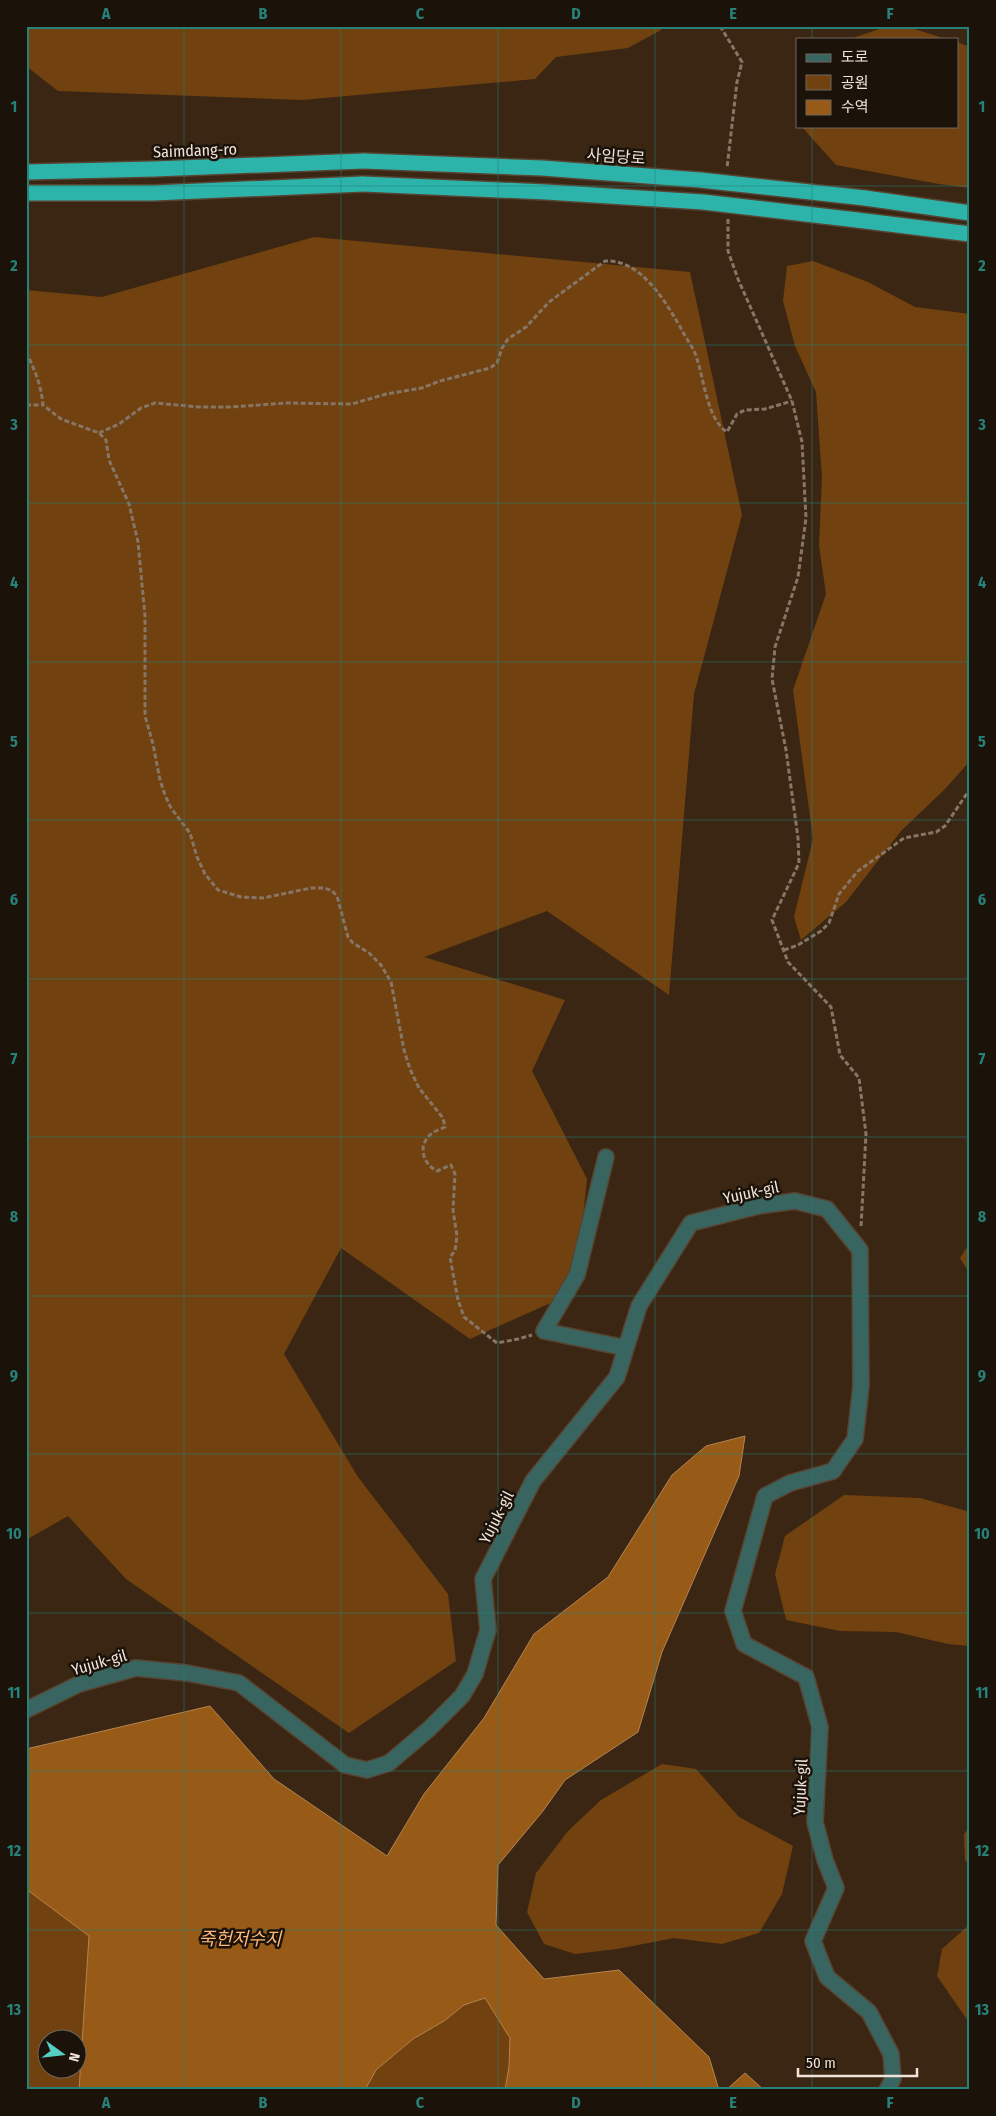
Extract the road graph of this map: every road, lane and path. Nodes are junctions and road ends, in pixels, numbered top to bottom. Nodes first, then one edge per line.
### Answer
1 (720, 26) edge
2 (364, 161) joint
3 (26, 172) edge
4 (727, 174) dead end
5 (26, 194) edge
6 (728, 212) dead end
7 (970, 214) edge
8 (970, 234) edge
9 (26, 352) edge
10 (792, 401) junction
11 (26, 405) edge
12 (43, 405) junction
13 (99, 433) junction
14 (970, 789) edge
15 (784, 950) junction
16 (606, 1157) dead end
17 (860, 1250) junction
18 (544, 1331) junction
19 (626, 1348) junction
20 (26, 1710) edge
21 (887, 2090) edge

1 - 4 path
2 - 3 highway, Saimdang-ro
2 - 7 highway, 사임당로, bridge
5 - 8 highway, bridge
6 - 10 path
9 - 12 path
10 - 13 path
10 - 15 path
11 - 12 path
12 - 13 path
13 - 18 path
14 - 15 path
15 - 17 path
16 - 18 street
17 - 19 street, Yujuk-gil
17 - 21 street, Yujuk-gil
18 - 19 street
19 - 20 street, Yujuk-gil

